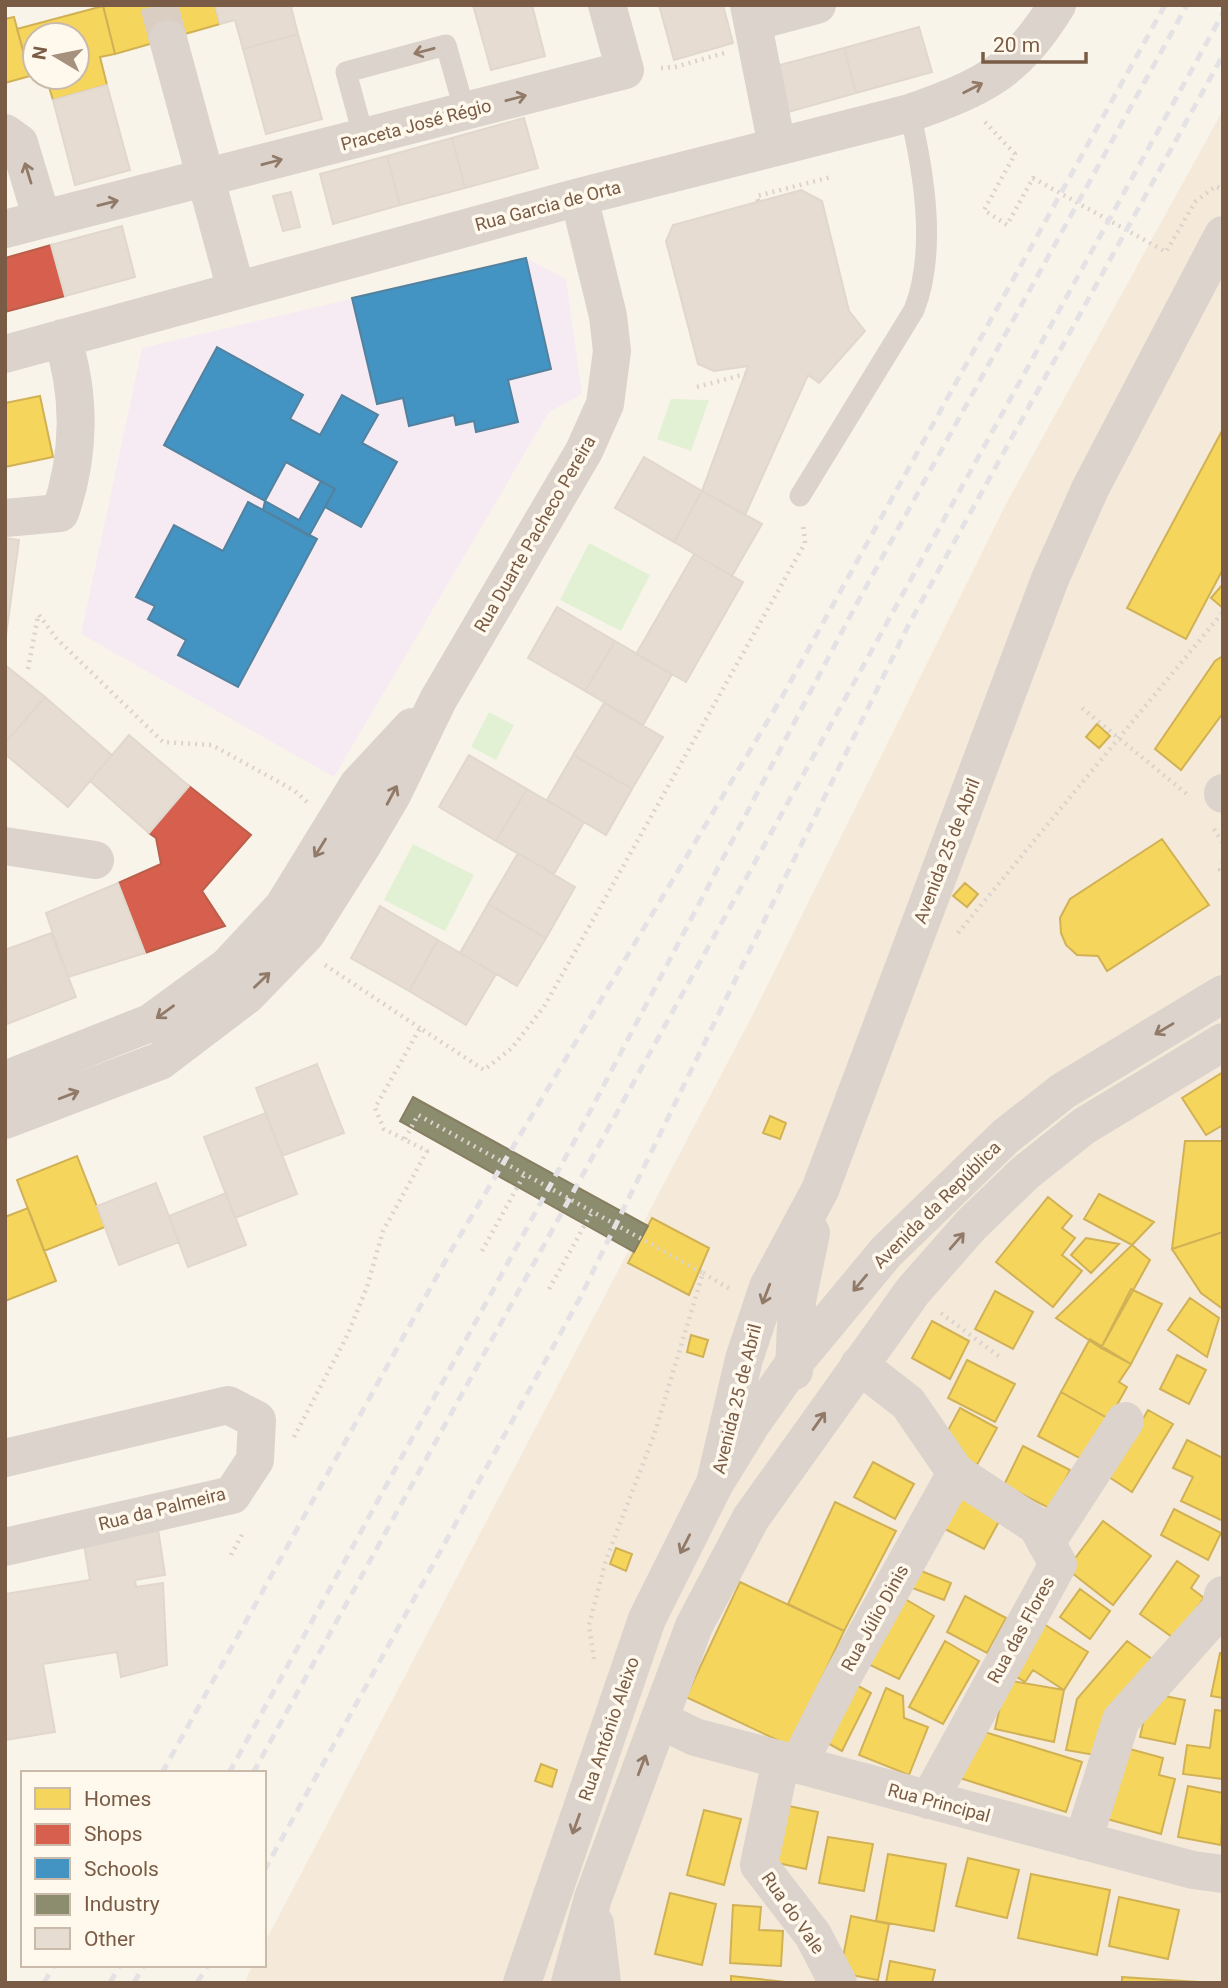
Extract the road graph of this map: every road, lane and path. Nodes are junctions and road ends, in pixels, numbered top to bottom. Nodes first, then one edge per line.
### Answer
1 (607, 5) edge
2 (817, 5) edge
3 (1057, 5) edge
4 (751, 14) edge
5 (168, 39) tunnel mouth
6 (705, 58) dead end
7 (675, 67) dead end
8 (465, 112) junction
9 (910, 113) junction
10 (5, 133) edge
11 (364, 138) junction
12 (777, 146) junction
13 (1015, 154) dead end
14 (831, 177) dead end
15 (206, 179) junction
16 (1223, 190) edge
17 (579, 197) junction
18 (758, 201) dead end
19 (42, 219) junction
20 (5, 229) edge
21 (1223, 235) edge
22 (236, 290) junction
23 (62, 338) junction
24 (5, 354) edge
25 (745, 374) dead end
26 (697, 387) dead end
27 (800, 496) joint
28 (5, 518) edge
29 (1223, 612) edge
30 (28, 669) dead end
31 (438, 700) junction
32 (1082, 708) dead end
33 (1118, 737) junction
34 (1214, 797) edge
35 (334, 825) junction
36 (5, 846) edge
37 (95, 860) dead end
38 (1223, 862) edge
39 (1223, 874) edge
40 (951, 941) dead end
41 (361, 991) dead end
42 (1223, 994) edge
43 (420, 1028) junction
44 (1223, 1042) edge
45 (5, 1080) edge
46 (5, 1120) edge
47 (405, 1139) junction
48 (524, 1175) junction
49 (820, 1190) junction
50 (592, 1212) junction
51 (482, 1251) dead end
52 (549, 1289) dead end
53 (913, 1291) junction
54 (1001, 1358) dead end
55 (795, 1362) junction
56 (859, 1365) junction
57 (1125, 1421) dead end
58 (289, 1445) dead end
59 (5, 1458) edge
60 (956, 1473) junction
61 (715, 1483) junction
62 (250, 1518) dead end
63 (751, 1518) junction
64 (1046, 1544) junction
65 (5, 1547) edge
66 (231, 1555) dead end
67 (1223, 1595) edge
68 (595, 1671) dead end
69 (660, 1720) junction
70 (789, 1763) junction
71 (929, 1800) junction
72 (1083, 1841) junction
73 (1223, 1874) edge
74 (593, 1898) junction
75 (543, 1917) junction
76 (522, 1983) edge
77 (550, 1983) edge
78 (570, 1983) edge
79 (602, 1983) edge
80 (838, 1983) edge

8 -> 1 street, Praceta José Régio
2 - 4 street
9 -> 3 street, Rua Garcia de Orta
4 - 12 street
5 - 15 street
6 - 7 path
8 - 11 street, Praceta José Régio
8 -> 11 lane
9 - 12 street, Rua Garcia de Orta
9 - 27 lane
19 -> 10 street
15 -> 11 street, Praceta José Régio
12 - 17 street, Rua Garcia de Orta
13 - 16 path
14 - 18 path
19 -> 15 street, Praceta José Régio
15 - 22 street
17 - 22 street, Rua Garcia de Orta
17 - 31 street, Rua Duarte Pacheco Pereira
19 - 20 street, Praceta José Régio
21 - 49 street, Avenida 25 de Abril
22 - 23 street, Rua Garcia de Orta
23 - 24 street, Rua Garcia de Orta
23 - 28 street
25 - 26 path
27 - 43 path
29 - 33 path
30 - 35 path
31 - 35 street, Rua Duarte Pacheco Pereira
46 -> 31 street, Rua Duarte Pacheco Pereira
32 - 33 path
33 - 34 path
33 - 40 path
35 -> 45 street, Rua Duarte Pacheco Pereira
36 - 37 street
38 - 39 path
41 - 43 path
42 -> 55 street, Avenida da República
43 - 47 path
53 -> 44 street
47 - 48 path
47 - 58 path
48 - 50 path
48 - 51 path
49 - 55 street
49 -> 61 street, Avenida 25 de Abril
50 - 52 path
50 - 68 path
53 - 54 path
53 - 56 street
55 - 61 street, Avenida da República
55 - 63 street
56 - 60 street, Rua das Flores
63 -> 56 street
57 - 64 street
59 - 65 street, Rua da Palmeira
60 - 64 street, Rua das Flores
60 - 70 street, Rua Júlio Dinis
61 -> 75 street, Rua António Aleixo
62 - 66 path
63 - 69 street
64 - 71 street, Rua das Flores
67 - 72 street
69 - 70 street, Rua Principal
74 -> 69 street
70 - 71 street, Rua Principal
70 - 80 street, Rua do Vale
71 - 72 street, Rua Principal
72 - 73 street, Rua Principal
74 - 78 street
74 - 79 street
75 - 76 street, Rua António Aleixo
75 - 77 street

